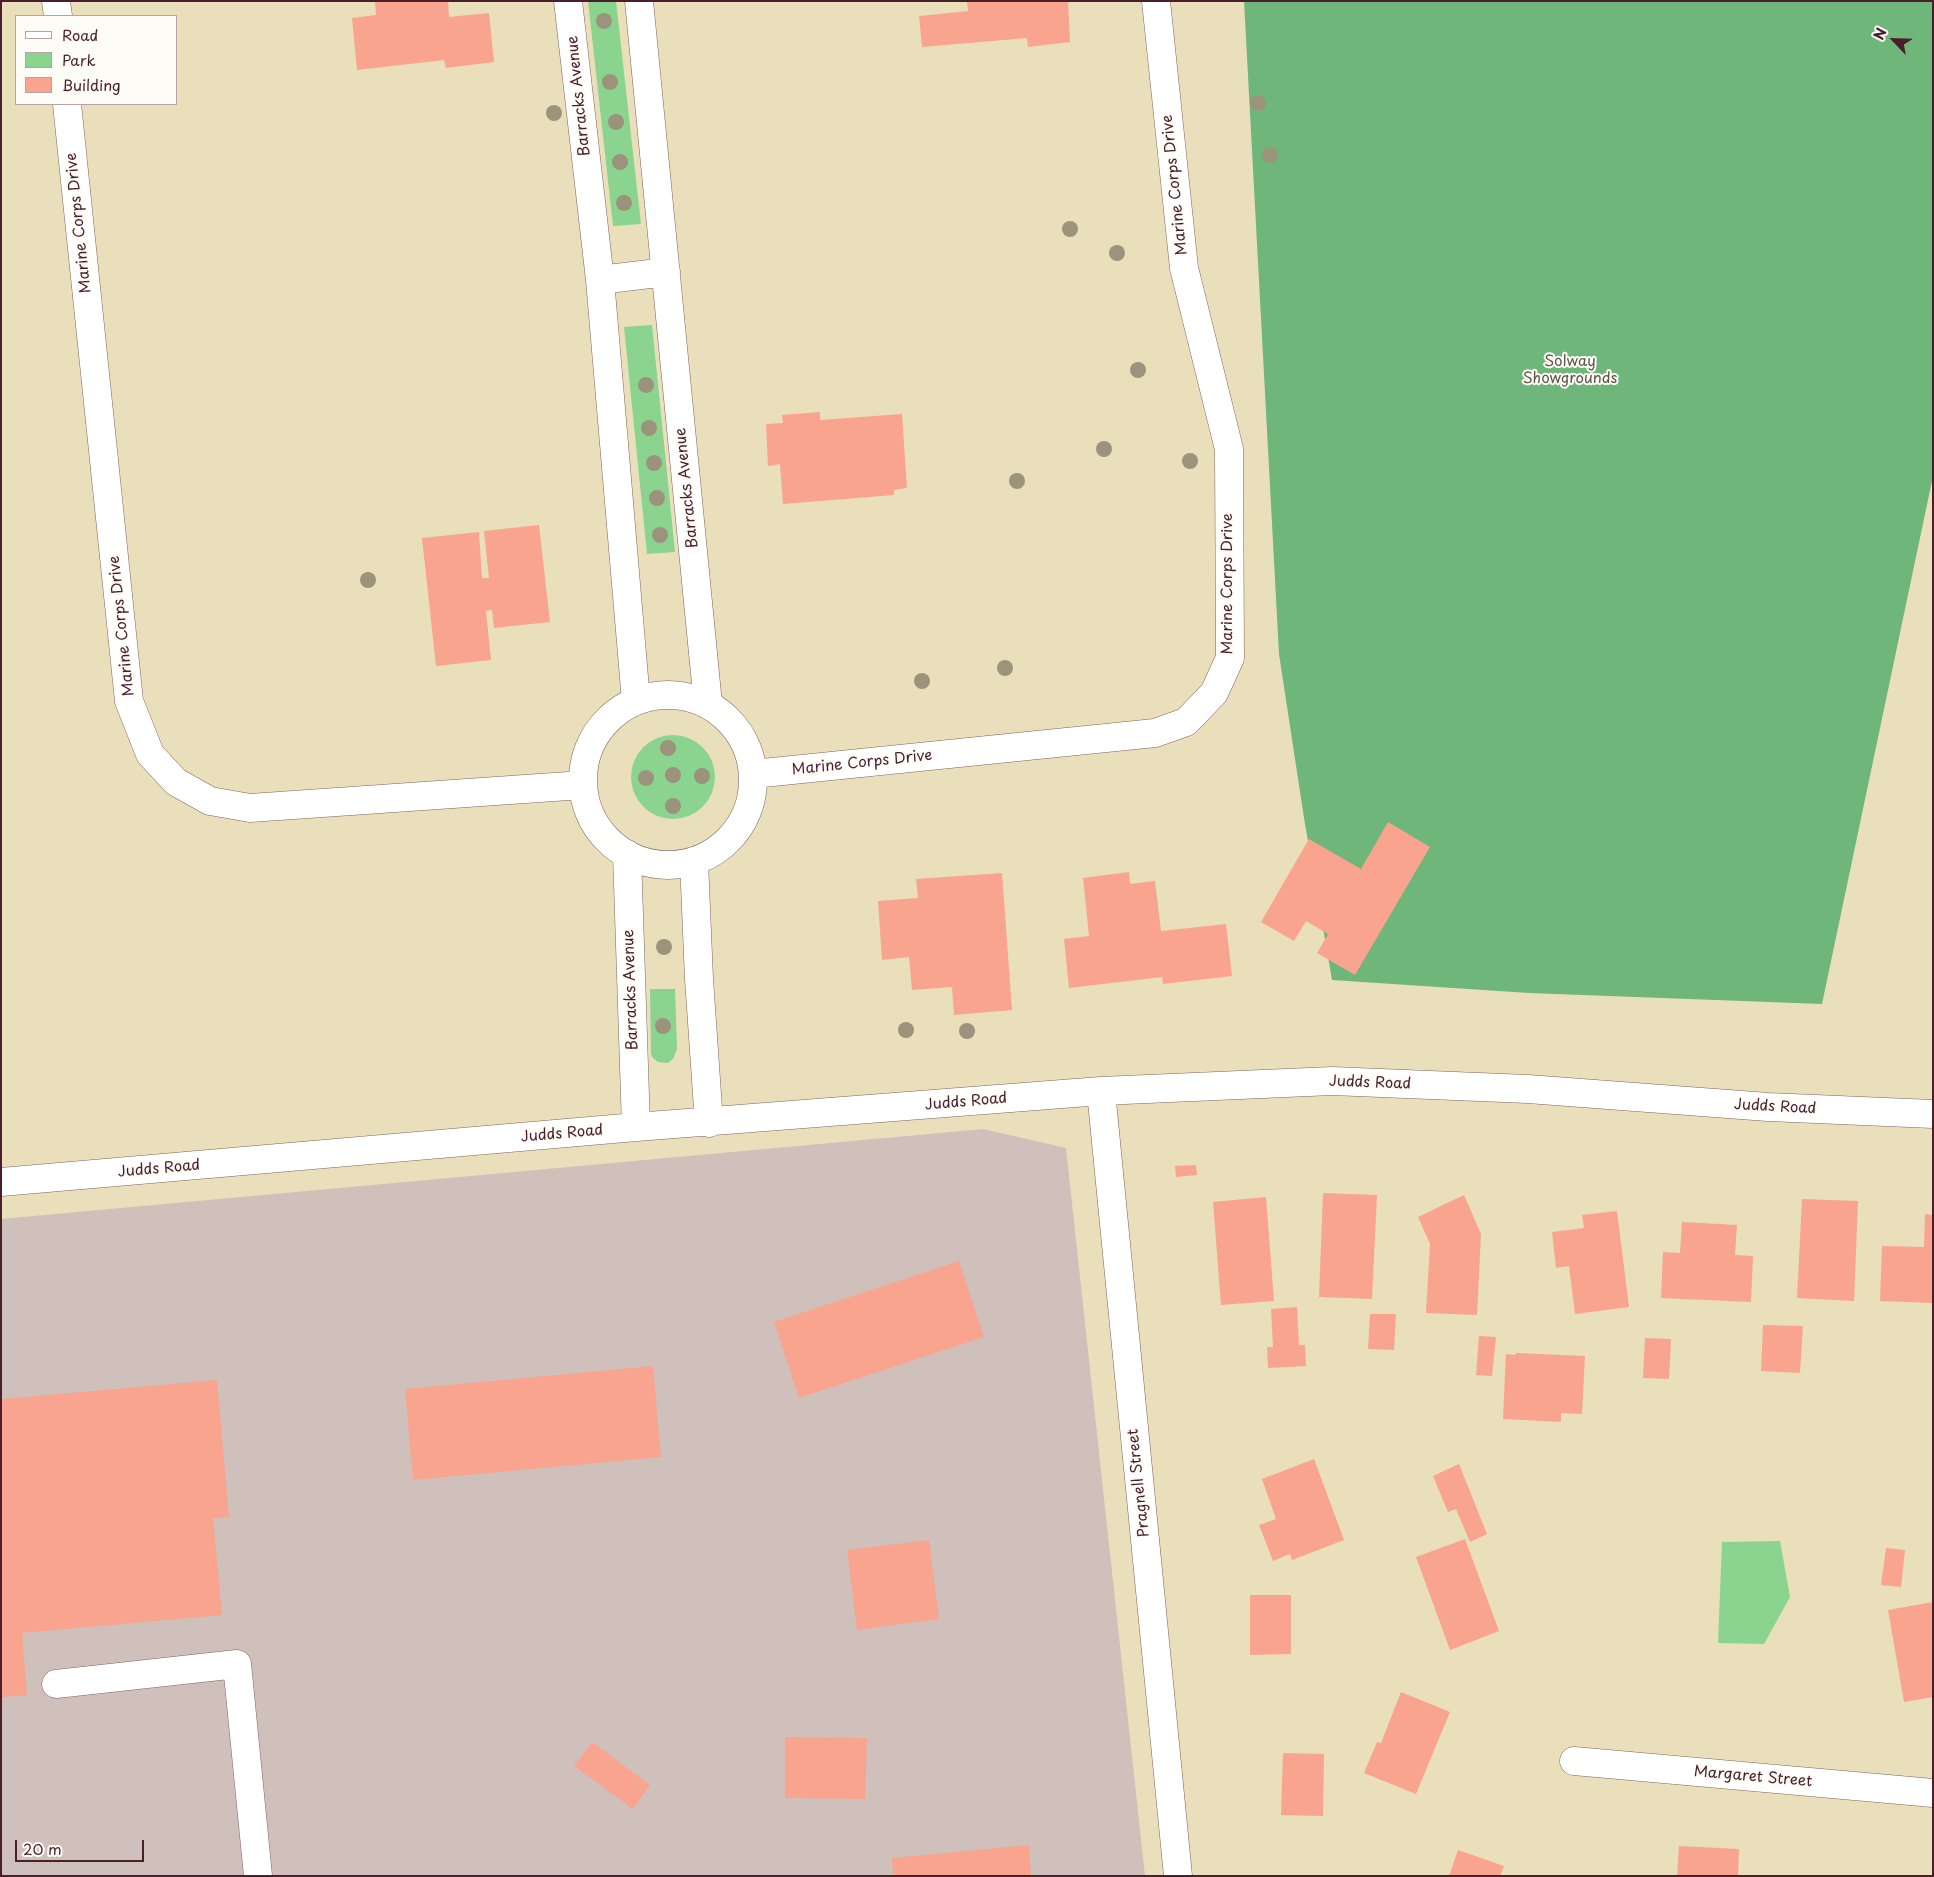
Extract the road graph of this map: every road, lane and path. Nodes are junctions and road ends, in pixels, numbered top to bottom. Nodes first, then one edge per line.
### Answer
1 (56, 1) edge
2 (568, 1) edge
3 (639, 1) edge
4 (1156, 1) edge
5 (58, 15) edge
6 (67, 105) edge
7 (666, 272) junction
8 (600, 280) junction
9 (636, 701) junction
10 (708, 704) junction
11 (753, 774) junction
12 (583, 785) junction
13 (627, 854) junction
14 (694, 861) junction
15 (1101, 1091) junction
16 (1933, 1114) edge
17 (709, 1122) junction
18 (636, 1127) junction
19 (1, 1182) edge
20 (56, 1684) dead end
21 (1574, 1761) dead end
22 (1933, 1793) edge
23 (258, 1876) edge
24 (1178, 1876) edge

1 - 5 street
2 - 8 street, Barracks Avenue
3 - 7 street, Barracks Avenue
4 - 11 street, Marine Corps Drive
6 - 12 street, Marine Corps Drive
7 - 8 street
7 - 10 street, Barracks Avenue
8 - 9 street, Barracks Avenue
9 - 10 street
9 - 12 street
10 - 11 street
11 - 14 street
12 - 13 street
13 - 14 street
13 - 18 street, Barracks Avenue
14 - 17 street
15 - 16 street, Judds Road
15 - 17 street, Judds Road
15 - 24 street, Pragnell Street
17 - 18 street, Judds Road
18 - 19 street, Judds Road
20 - 23 street
21 - 22 street, Margaret Street

